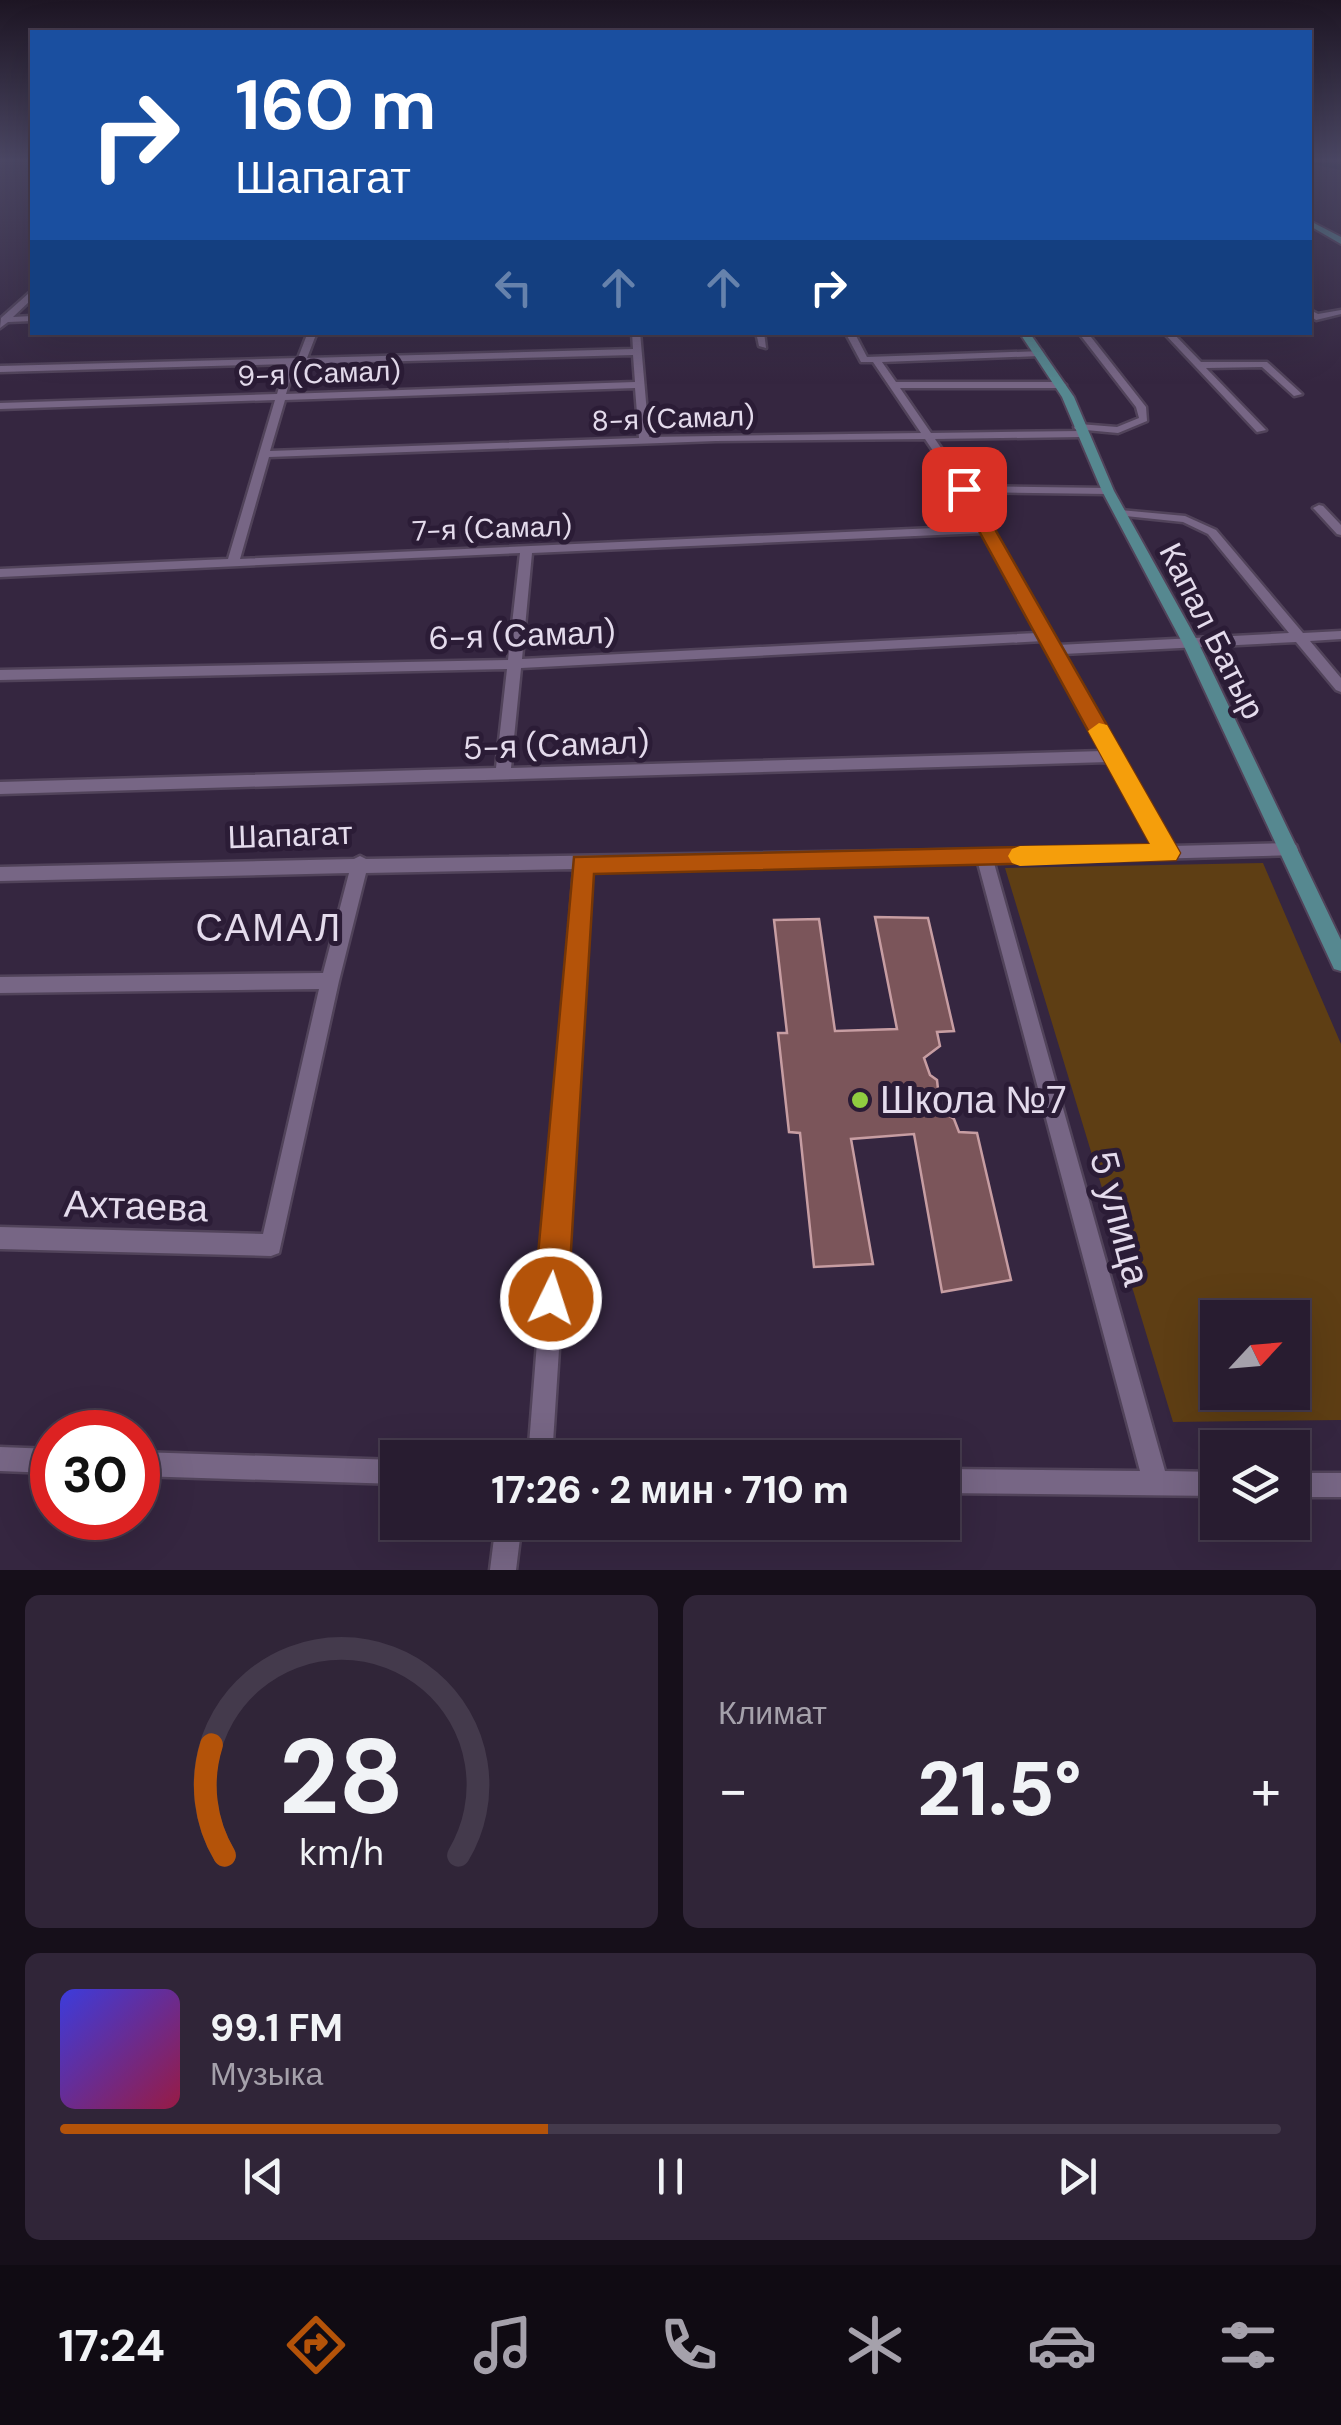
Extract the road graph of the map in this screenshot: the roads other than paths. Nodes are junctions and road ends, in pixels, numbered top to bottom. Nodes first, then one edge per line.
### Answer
1 (30, 297) edge
2 (1341, 312) edge
3 (1312, 314) edge
4 (30, 319) edge
5 (2, 322) edge
6 (310, 335) edge
7 (636, 335) edge
8 (761, 335) edge
9 (851, 335) edge
10 (1026, 335) edge
11 (1084, 335) edge
12 (1170, 335) edge
13 (763, 346) dead end
14 (638, 352) junction
15 (1039, 354) junction
16 (870, 360) junction
17 (296, 361) junction
18 (1199, 366) junction
19 (0, 368) edge
20 (640, 385) junction
21 (893, 385) junction
22 (1061, 386) junction
23 (1298, 394) dead end
24 (281, 397) junction
25 (0, 406) edge
26 (1080, 430) junction
27 (1261, 430) dead end
28 (924, 434) junction
29 (644, 440) junction
30 (266, 454) junction
31 (964, 489) junction
32 (1108, 491) junction
33 (1318, 508) dead end
34 (1120, 513) junction
35 (986, 529) junction
36 (1341, 532) edge
37 (526, 552) junction
38 (232, 563) junction
39 (0, 573) edge
40 (1341, 635) edge
41 (1302, 637) junction
42 (1190, 642) junction
43 (1050, 644) junction
44 (513, 664) junction
45 (0, 675) edge
46 (1341, 687) edge
47 (1114, 756) junction
48 (503, 774) junction
49 (0, 788) edge
50 (1290, 850) junction
51 (1168, 853) junction
52 (984, 856) junction
53 (360, 863) junction
54 (582, 864) junction
55 (0, 874) edge
56 (1341, 962) edge
57 (330, 981) junction
58 (0, 986) edge
59 (0, 1238) edge
60 (541, 1440) edge
61 (0, 1459) edge
62 (30, 1460) edge
63 (160, 1465) edge
64 (380, 1471) edge
65 (960, 1481) edge
66 (1156, 1483) junction
67 (1200, 1484) edge
68 (1310, 1484) edge
69 (1341, 1485) edge
70 (506, 1540) edge
71 (502, 1570) edge

1 - 5 street
2 - 3 street
4 - 5 street
6 - 17 street
7 - 14 street
8 - 13 street
9 - 16 street
10 - 15 main road, Капал Батыр
11 - 26 street, 8-я (Самал)
12 - 18 street
14 - 17 street
14 - 20 street
15 - 16 street
15 - 22 main road, Капал Батыр
16 - 21 street
17 - 19 street
17 - 24 street
18 - 23 street
18 - 27 street
20 - 24 street, 9-я (Самал)
20 - 29 street
21 - 22 street
21 - 28 street
22 - 26 main road, Капал Батыр
24 - 25 street, 9-я (Самал)
24 - 30 street
26 - 28 street, 8-я (Самал)
26 - 32 main road, Капал Батыр
28 - 29 street, 8-я (Самал)
28 - 31 street
29 - 30 street, 8-я (Самал)
30 - 38 street
31 - 32 street
31 - 35 street
32 - 34 main road, Капал Батыр
33 - 36 street
34 - 41 street
34 - 42 main road, Капал Батыр
35 - 37 street, 7-я (Самал)
35 - 43 street
37 - 38 street, 7-я (Самал)
37 - 44 street
38 - 39 street, 7-я (Самал)
40 - 41 street, 6-я (Самал)
41 - 42 street, 6-я (Самал)
41 - 46 street
42 - 43 street, 6-я (Самал)
42 - 50 main road, Капал Батыр
43 - 44 street, 6-я (Самал)
43 - 47 street
44 - 45 street, 6-я (Самал)
44 - 48 street
47 - 48 street, 5-я (Самал)
47 - 51 street
48 - 49 street, 5-я (Самал)
50 - 51 street, Шапагат
50 - 56 main road, Капал Батыр
51 - 52 street, Шапагат
52 - 54 street, Шапагат
52 - 66 street, 5 улица
53 - 54 street, Шапагат
53 - 55 street, Шапагат
53 - 57 street
54 - 60 street
57 - 58 street
57 - 59 street, Ахтаева
61 - 62 street
63 - 64 street
65 - 66 street
66 - 67 street
68 - 69 street
70 - 71 street

